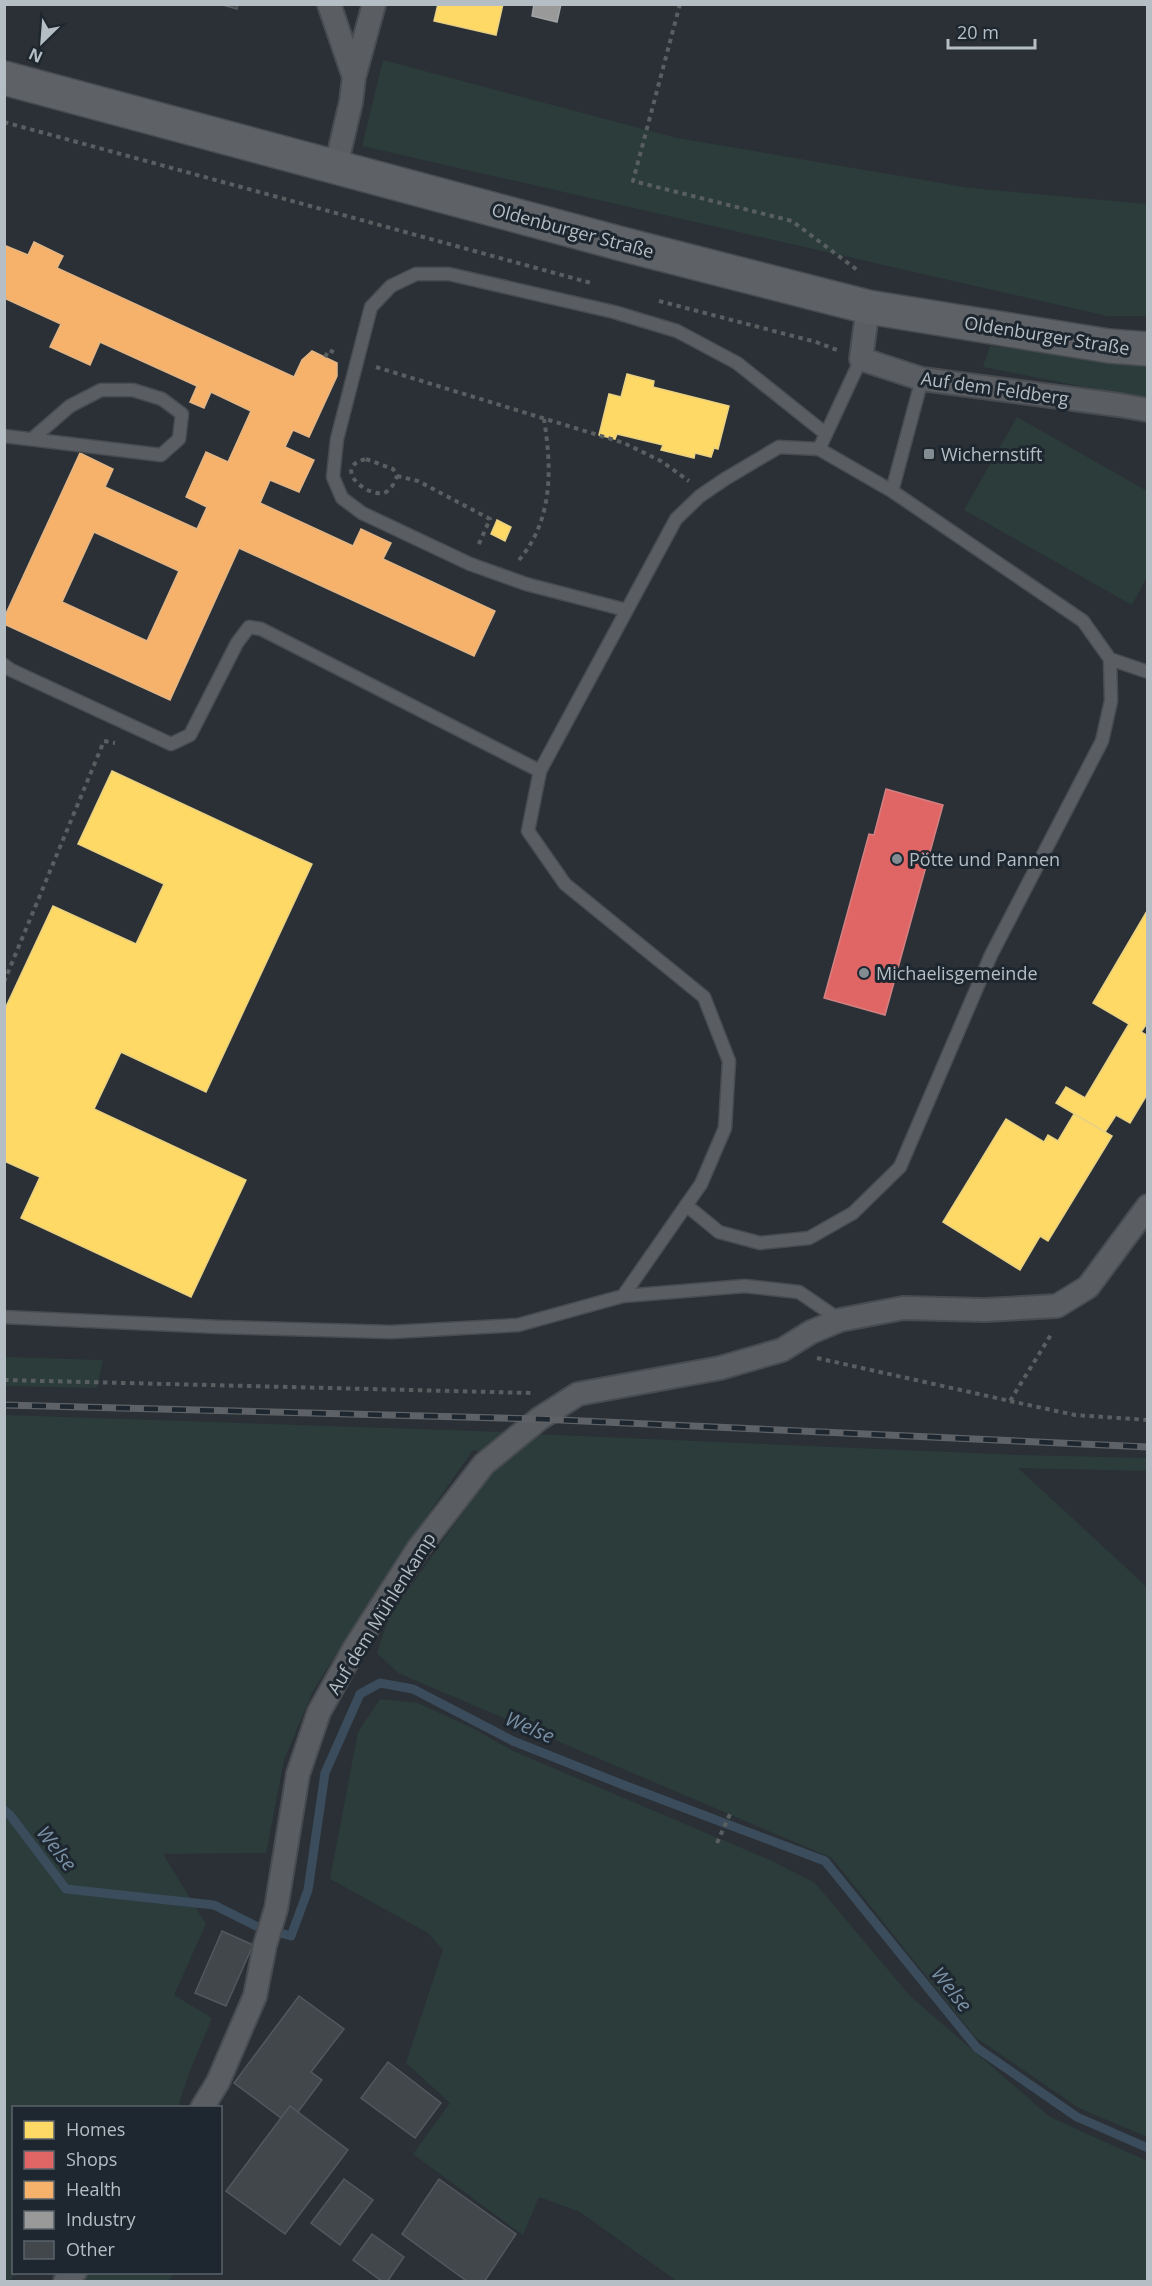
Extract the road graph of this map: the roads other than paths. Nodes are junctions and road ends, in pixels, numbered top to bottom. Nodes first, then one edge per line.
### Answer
1 (328, 4) edge
2 (374, 4) edge
3 (354, 77) junction
4 (4, 78) edge
5 (336, 166) junction
6 (868, 307) junction
7 (1148, 349) edge
8 (861, 359) junction
9 (922, 380) junction
10 (1148, 410) edge
11 (826, 434) junction
12 (4, 436) edge
13 (32, 439) junction
14 (819, 449) junction
15 (892, 491) junction
16 (626, 610) junction
17 (1110, 659) junction
18 (4, 665) edge
19 (1148, 672) edge
20 (540, 771) junction
21 (686, 1205) junction
22 (1148, 1206) edge
23 (623, 1296) junction
24 (4, 1317) edge
25 (840, 1320) junction
26 (203, 2106) edge

1 - 3 street
2 - 3 street
3 - 5 street
4 - 5 main road, Oldenburger Straße
5 - 6 main road, Oldenburger Straße
6 - 7 main road, Oldenburger Straße
6 - 8 street
8 - 9 street, Auf dem Feldberg
8 - 11 lane
9 - 10 street, Auf dem Feldberg
9 - 15 lane
11 - 14 lane
11 - 16 lane
12 - 13 lane
13 - 13 lane
14 - 15 lane
14 - 16 lane
15 - 17 lane
16 - 20 lane
17 - 19 lane
17 - 21 lane
18 - 20 lane
20 - 21 lane
21 - 23 lane
22 - 25 street, Auf dem Mühlenkamp
23 - 24 lane
23 - 25 lane
25 - 26 street, Auf dem Mühlenkamp

